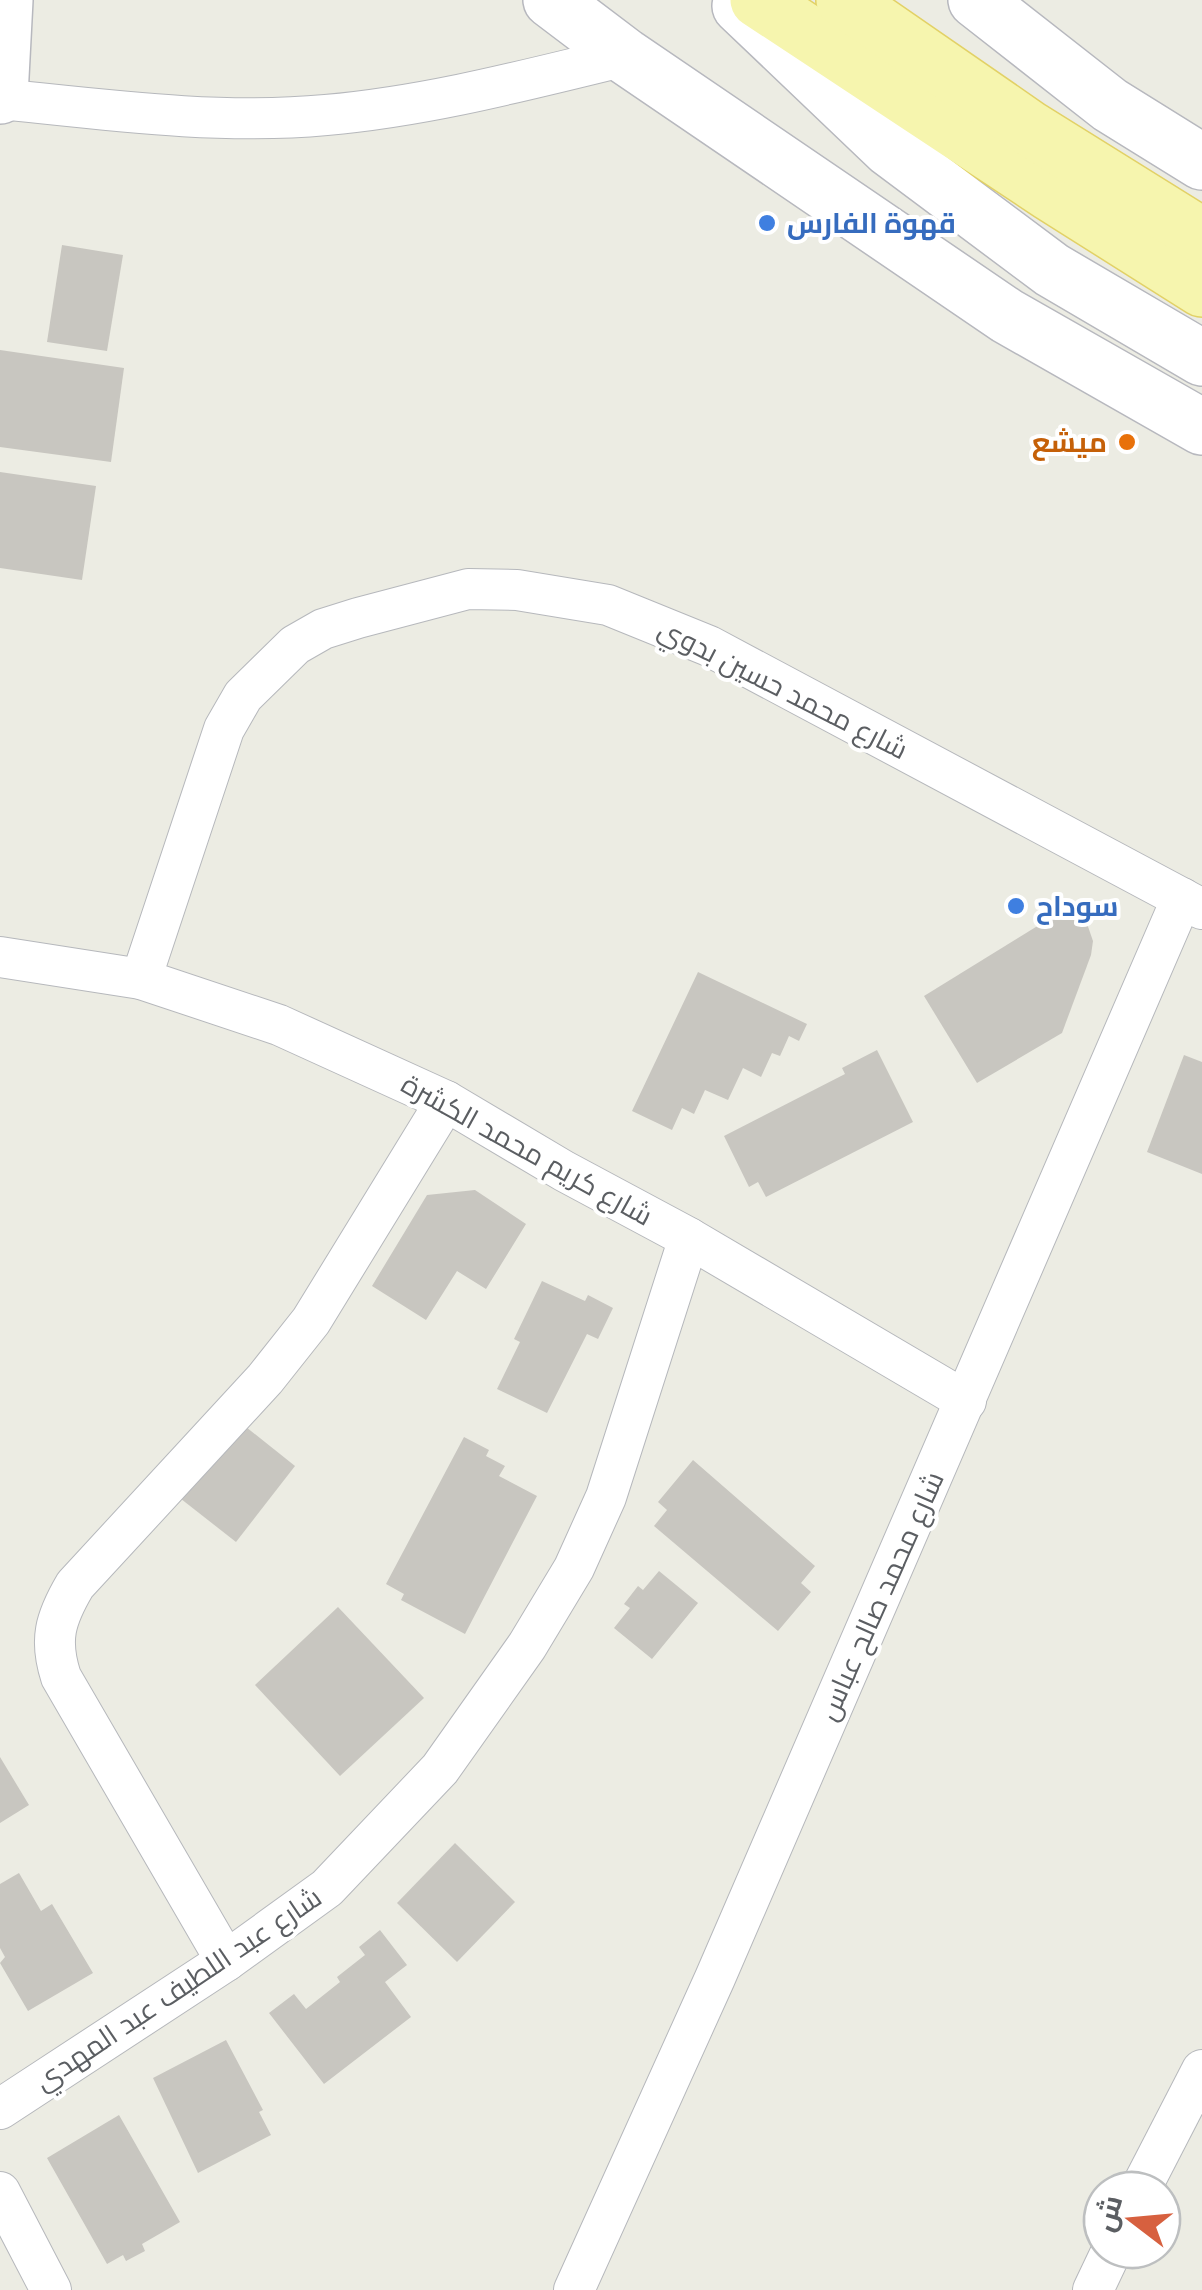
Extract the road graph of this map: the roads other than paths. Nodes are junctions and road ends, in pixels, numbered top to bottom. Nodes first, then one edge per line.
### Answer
1 (5, 0) edge
2 (551, 0) edge
3 (734, 0) edge
4 (758, 0) edge
5 (844, 0) edge
6 (976, 0) edge
7 (625, 56) junction
8 (0, 98) edge
9 (1202, 162) edge
10 (1202, 236) edge
11 (1202, 289) edge
12 (1202, 358) edge
13 (1202, 427) edge
14 (1192, 904) edge
15 (0, 957) edge
16 (141, 979) junction
17 (446, 1101) junction
18 (690, 1238) junction
19 (966, 1401) junction
20 (226, 1961) junction
21 (1202, 2070) edge
22 (0, 2110) edge
23 (1150, 2170) edge
24 (0, 2192) edge
25 (51, 2290) edge
26 (574, 2290) edge

1 - 8 street
2 - 7 street
3 - 12 street
4 - 11 main road
5 - 10 main road
6 - 9 street
7 - 8 street
7 - 13 street
14 - 16 street, شارع محمد حسين بدوي
14 - 19 street, شارع محمد صالح عباس
15 - 16 street, شارع كريم محمد الكشرة
16 - 17 street, شارع كريم محمد الكشرة
17 - 18 street, شارع كريم محمد الكشرة
17 - 20 street
18 - 19 street, شارع كريم محمد الكشرة
18 - 20 street, شارع عبد اللطيف عبد المهدي
19 - 26 street, شارع محمد صالح عباس
20 - 22 street, شارع عبد اللطيف عبد المهدي
21 - 23 street
24 - 25 street

